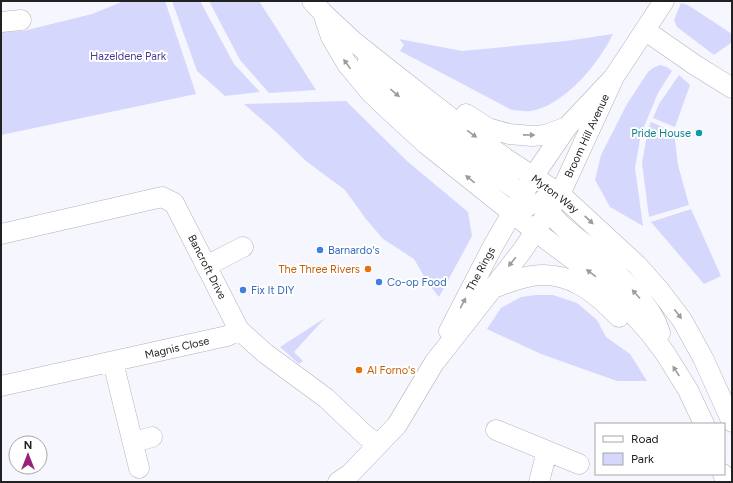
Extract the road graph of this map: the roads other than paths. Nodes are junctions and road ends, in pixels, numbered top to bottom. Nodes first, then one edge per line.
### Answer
1 (664, 1) edge
2 (318, 7) edge
3 (21, 20) dead end
4 (1, 22) edge
5 (646, 31) junction
6 (353, 41) junction
7 (614, 77) junction
8 (406, 83) junction
9 (732, 88) edge
10 (567, 127) junction
11 (533, 177) junction
12 (533, 205) junction
13 (1, 234) edge
14 (243, 248) dead end
15 (206, 266) junction
16 (491, 289) junction
17 (239, 330) junction
18 (664, 353) junction
19 (113, 362) junction
20 (434, 363) junction
21 (1, 386) edge
22 (732, 422) edge
23 (704, 423) edge
24 (496, 430) dead end
25 (378, 444) junction
26 (547, 452) junction
27 (579, 464) dead end
28 (139, 468) dead end
29 (338, 482) edge
30 (539, 482) edge

1 - 5 street, Broom Hill Avenue
2 - 6 street, Myton Way
12 -> 2 street, Myton Way
3 - 4 street
5 - 7 street, Broom Hill Avenue
5 - 9 street
6 - 8 street, Myton Way
6 -> 12 street
7 - 10 street, Broom Hill Avenue
7 - 12 street, Broom Hill Avenue
8 -> 10 street
8 -> 11 street, Myton Way
10 - 11 street, Broom Hill Avenue
11 - 12 street, Myton Way
12 -> 16 street, The Rings
18 -> 12 street, Myton Way
20 -> 12 street, The Rings
12 -> 22 street, Myton Way
13 - 15 street, Bancroft Drive
14 - 15 street
15 - 17 street, Bancroft Drive
16 - 18 street
16 - 20 street, The Rings
17 - 19 street, Magnis Close
17 - 25 street, Bancroft Drive
23 -> 18 street, Myton Way
19 - 21 street, Magnis Close
19 - 28 street
20 - 25 street, The Rings
24 - 26 street
25 - 29 street, The Rings
26 - 27 street
26 - 30 street

